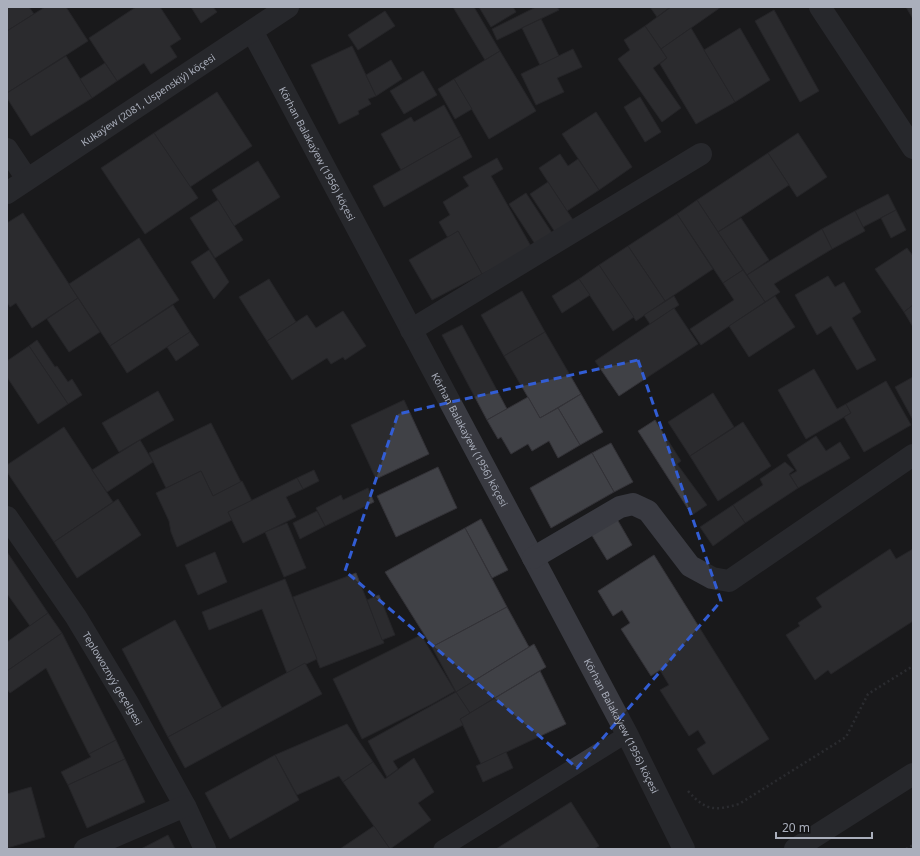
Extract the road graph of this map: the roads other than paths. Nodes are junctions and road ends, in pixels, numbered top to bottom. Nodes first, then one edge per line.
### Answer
1 (288, 7) edge
2 (820, 7) edge
3 (252, 31) junction
4 (913, 148) edge
5 (7, 149) edge
6 (701, 154) dead end
7 (26, 179) junction
8 (7, 193) edge
9 (411, 330) junction
10 (913, 455) edge
11 (7, 517) edge
12 (533, 558) junction
13 (627, 734) junction
14 (913, 774) edge
15 (185, 806) junction
16 (85, 849) edge
17 (205, 849) edge
18 (442, 849) edge
19 (684, 849) edge
20 (795, 849) edge

1 - 3 street, Kukaýew (2081, Uspenskiý) köçesi
2 - 4 street
3 - 7 street, Kukaýew (2081, Uspenskiý) köçesi
3 - 9 street, Körhan Balakaýew (1956) köçesi
5 - 7 street
6 - 9 street
7 - 8 street, Kukaýew (2081, Uspenskiý) köçesi
9 - 12 street, Körhan Balakaýew (1956) köçesi
10 - 12 street
11 - 15 street, Teplowoznyý geçelgesi
12 - 13 street, Körhan Balakaýew (1956) köçesi
13 - 18 lane
13 - 19 street, Körhan Balakaýew (1956) köçesi
14 - 20 street
15 - 16 street
15 - 17 street, Teplowoznyý geçelgesi

